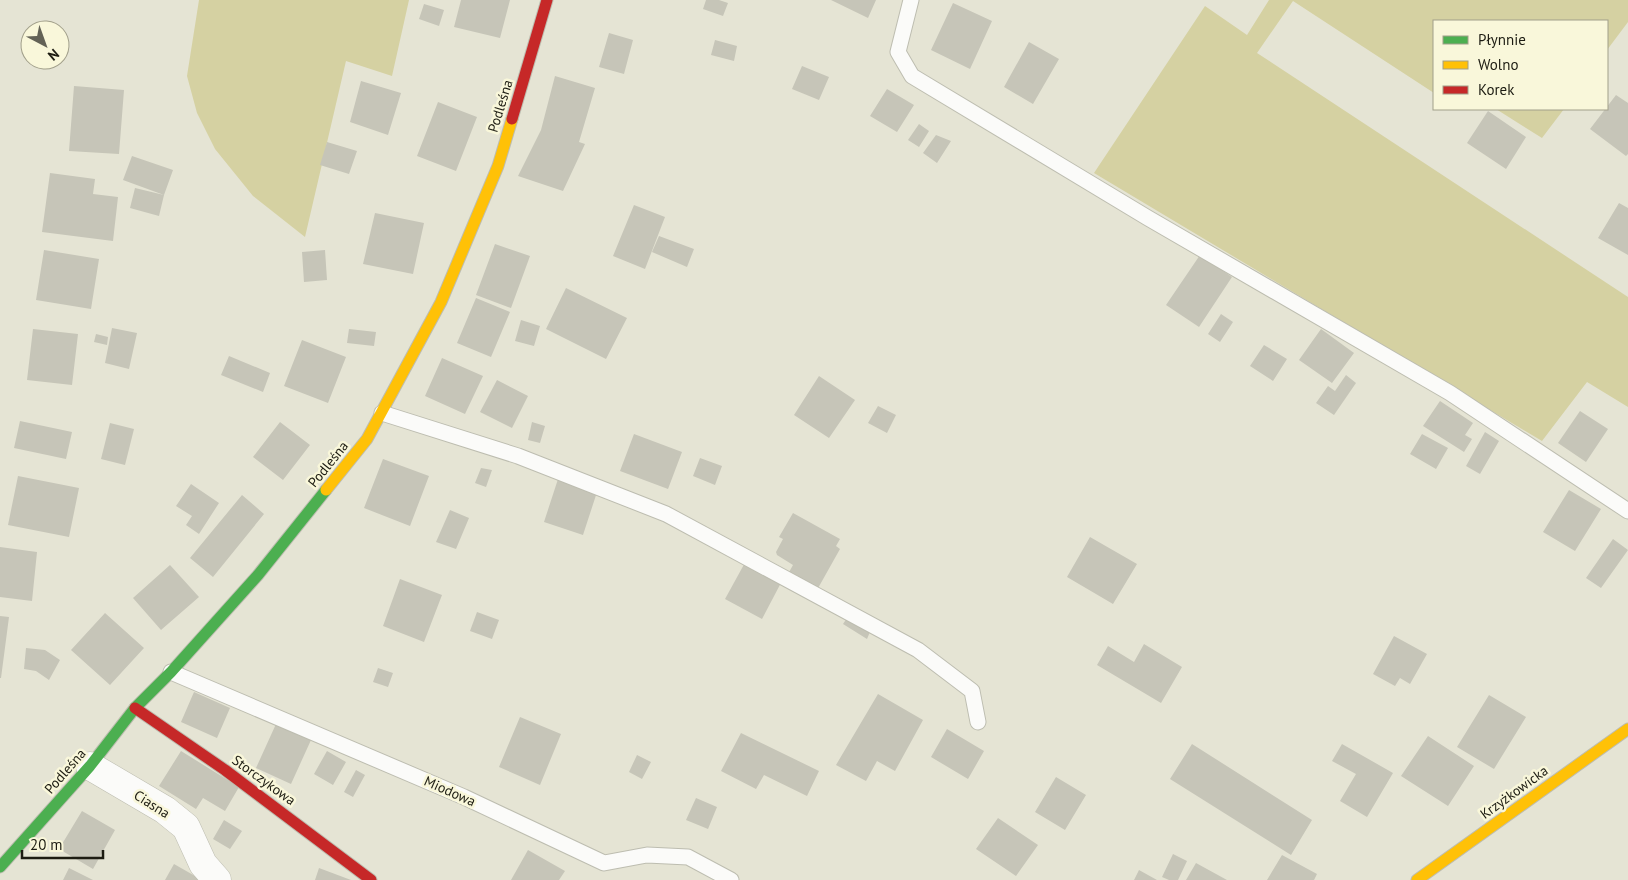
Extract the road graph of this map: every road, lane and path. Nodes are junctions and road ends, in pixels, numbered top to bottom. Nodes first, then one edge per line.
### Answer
1 (547, 0) edge
2 (911, 0) edge
3 (382, 413) junction
4 (1628, 511) edge
5 (171, 672) junction
6 (135, 708) junction
7 (978, 722) dead end
8 (1628, 729) edge
9 (90, 766) junction
10 (0, 867) edge
11 (217, 880) edge
12 (371, 880) edge
13 (731, 880) edge
14 (1418, 880) edge

1 - 3 street, Podleśna
2 - 4 lane
3 - 5 street, Podleśna
3 - 7 lane
5 - 6 street, Podleśna
5 - 13 lane, Miodowa
6 - 9 street, Podleśna
6 - 12 street, Storczykowa
8 - 14 street, Krzyżkowicka
9 - 10 street, Podleśna
9 - 11 street, Ciasna

